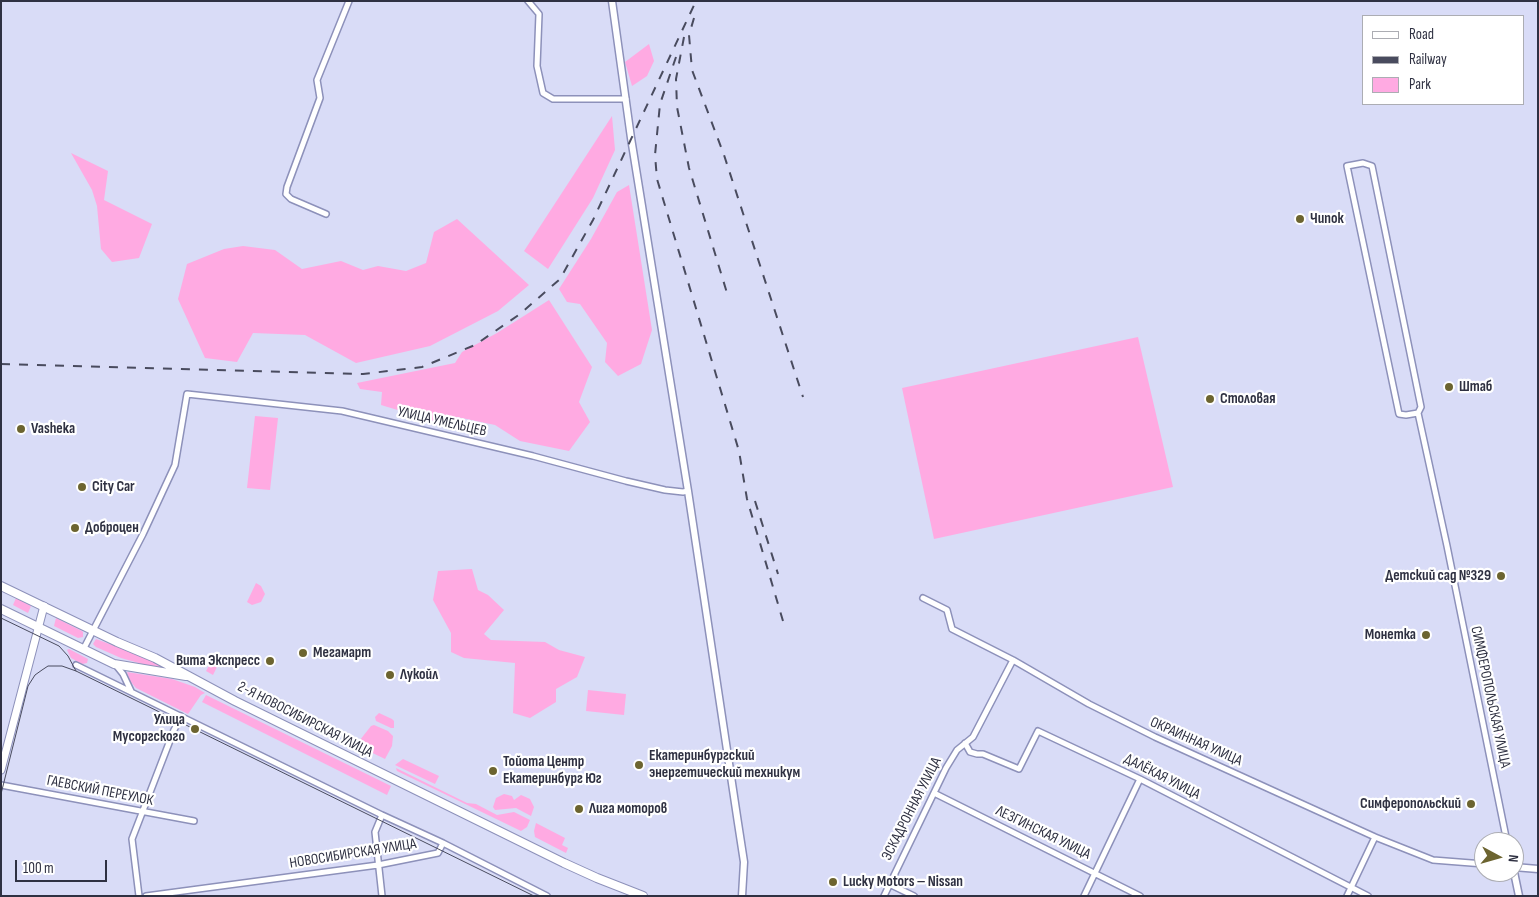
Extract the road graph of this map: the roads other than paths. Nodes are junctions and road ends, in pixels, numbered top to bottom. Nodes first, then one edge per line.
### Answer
1 (349, 1) edge
2 (528, 1) edge
3 (612, 1) edge
4 (626, 99) junction
5 (326, 214) dead end
6 (1418, 413) junction
7 (688, 491) junction
8 (1, 586) edge
9 (923, 598) dead end
10 (44, 606) junction
11 (1, 609) edge
12 (38, 627) junction
13 (92, 630) junction
14 (84, 648) junction
15 (1013, 660) junction
16 (76, 664) dead end
17 (114, 664) junction
18 (188, 677) junction
19 (131, 691) junction
20 (181, 716) junction
21 (965, 743) junction
22 (1, 770) edge
23 (1140, 779) junction
24 (1, 786) edge
25 (934, 793) junction
26 (141, 812) junction
27 (382, 815) junction
28 (194, 821) dead end
29 (1505, 832) edge
30 (1375, 837) junction
31 (443, 844) junction
32 (1474, 863) edge
33 (378, 865) junction
34 (1524, 868) edge
35 (1538, 869) edge
36 (1095, 873) junction
37 (597, 878) junction
38 (1516, 882) edge
39 (890, 884) junction
40 (1351, 888) junction
41 (139, 896) edge
42 (146, 896) edge
43 (382, 896) edge
44 (547, 896) edge
45 (628, 896) edge
46 (643, 896) edge
47 (742, 896) edge
48 (884, 896) edge
49 (914, 896) edge
50 (1084, 896) edge
51 (1140, 896) edge
52 (1347, 896) edge
53 (1368, 896) edge
54 (1519, 896) edge

1 - 5 street
2 - 4 street
3 - 4 street
4 - 7 street
6 - 6 street, СИМФЕРОПОЛЬСКАЯ УЛИЦА
6 - 29 street, СИМФЕРОПОЛЬСКАЯ УЛИЦА
7 - 13 street, УЛИЦА УМЕЛЬЦЕВ
7 - 47 street
8 - 10 main road, 2-Я НОВОСИБИРСКАЯ УЛИЦА
9 - 15 street, ОКРАИННАЯ УЛИЦА
10 - 12 main road
10 - 13 main road, 2-Я НОВОСИБИРСКАЯ УЛИЦА
11 - 12 main road
12 - 14 main road
12 - 22 main road
13 - 14 street
13 - 18 main road, 2-Я НОВОСИБИРСКАЯ УЛИЦА
14 - 17 main road
15 - 21 street, ЭСКАДРОННАЯ УЛИЦА
15 - 30 street, ОКРАИННАЯ УЛИЦА
16 - 19 street
17 - 18 main road
17 - 19 street
18 - 37 main road, 2-Я НОВОСИБИРСКАЯ УЛИЦА
19 - 20 street
20 - 26 street
20 - 27 street
21 - 23 street, ДАЛЁКАЯ УЛИЦА
21 - 25 street, ЭСКАДРОННАЯ УЛИЦА
23 - 36 street
23 - 40 street, ДАЛЁКАЯ УЛИЦА
24 - 26 street, ГАЕВСКИЙ ПЕРЕУЛОК
25 - 36 street, ЛЕЗГИНСКАЯ УЛИЦА
25 - 39 street, ЭСКАДРОННАЯ УЛИЦА
26 - 28 street, ГАЕВСКИЙ ПЕРЕУЛОК
26 - 41 street
27 - 31 street
27 - 33 street
30 - 32 street, ОКРАИННАЯ УЛИЦА
30 - 40 street
31 - 33 street, НОВОСИБИРСКАЯ УЛИЦА
31 - 44 street
33 - 42 street, НОВОСИБИРСКАЯ УЛИЦА
33 - 43 street
34 - 35 street
36 - 50 street
36 - 51 street, ЛЕЗГИНСКАЯ УЛИЦА
37 - 45 main road, 2-Я НОВОСИБИРСКАЯ УЛИЦА
37 - 46 main road, 2-Я НОВОСИБИРСКАЯ УЛИЦА
38 - 54 street
39 - 48 street, ЭСКАДРОННАЯ УЛИЦА
39 - 49 street
40 - 52 street
40 - 53 street, ДАЛЁКАЯ УЛИЦА

